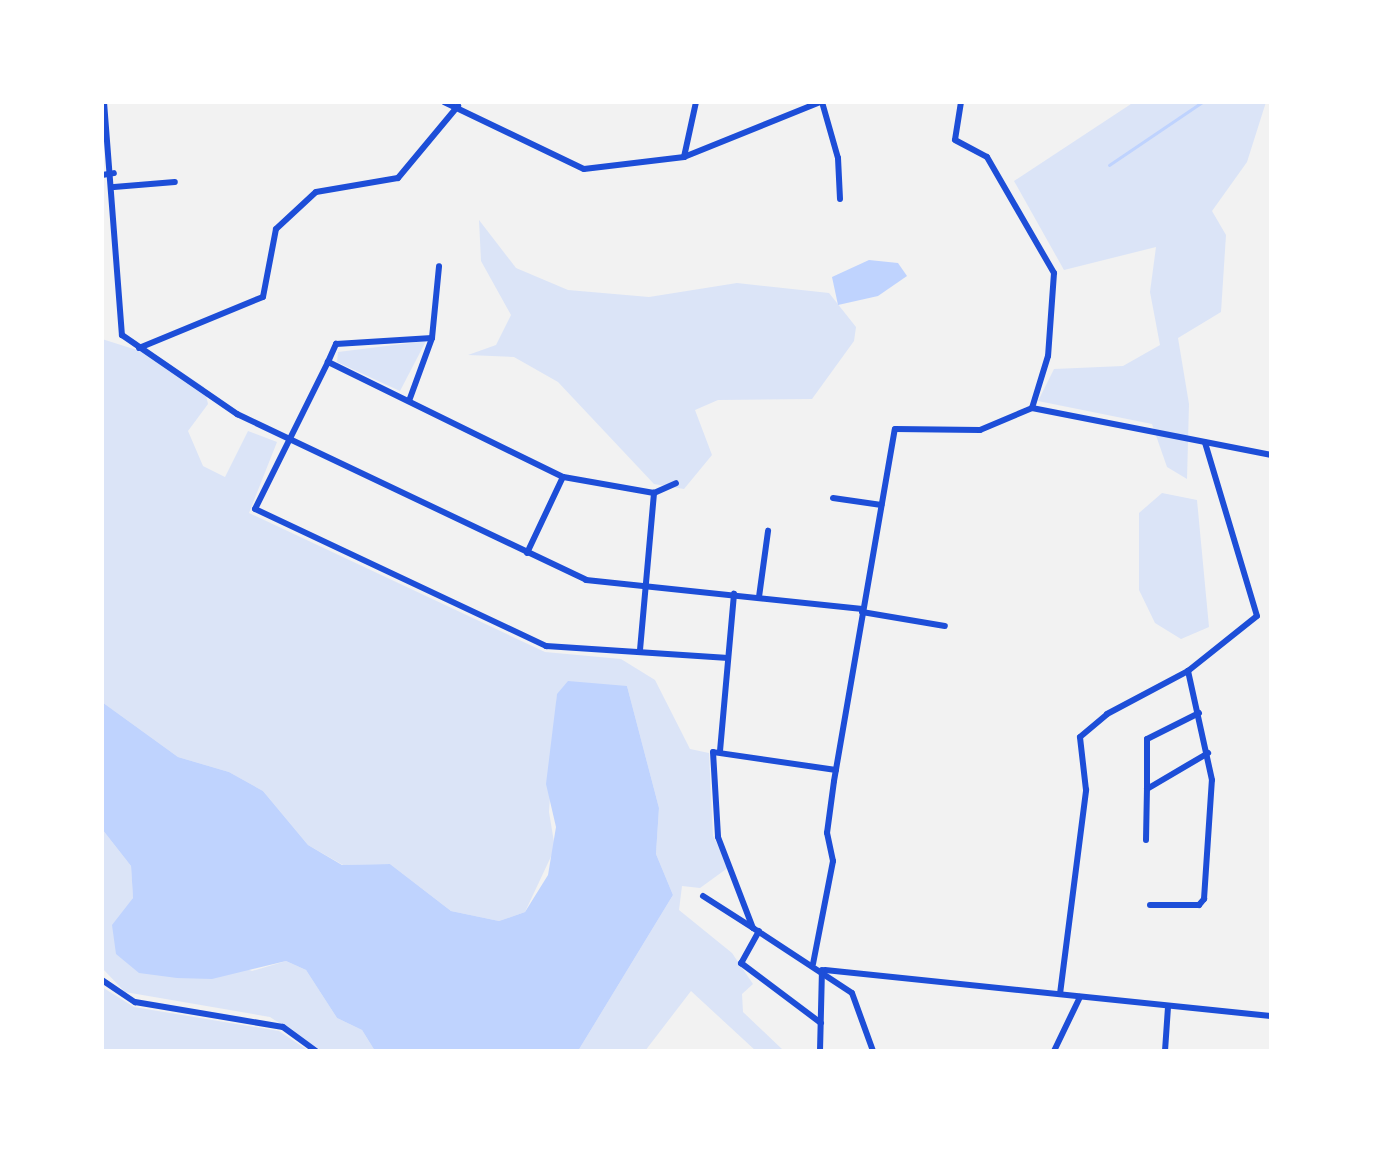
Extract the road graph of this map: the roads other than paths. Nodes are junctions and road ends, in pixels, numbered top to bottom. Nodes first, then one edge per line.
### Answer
1 (104, 102) edge
2 (444, 102) edge
3 (696, 102) edge
4 (821, 102) edge
5 (961, 102) edge
6 (458, 106) junction
7 (684, 157) junction
8 (114, 173) junction
9 (102, 175) edge
10 (175, 182) dead end
11 (114, 187) junction
12 (840, 199) dead end
13 (439, 266) dead end
14 (432, 338) junction
15 (139, 348) junction
16 (328, 362) junction
17 (409, 401) junction
18 (1032, 408) junction
19 (289, 443) junction
20 (1205, 443) junction
21 (1271, 455) edge
22 (563, 477) junction
23 (676, 483) dead end
24 (654, 493) junction
25 (833, 498) dead end
26 (881, 505) junction
27 (768, 531) dead end
28 (527, 553) junction
29 (647, 583) junction
30 (734, 594) junction
31 (759, 597) junction
32 (862, 611) junction
33 (945, 626) dead end
34 (640, 650) junction
35 (725, 658) junction
36 (1188, 671) junction
37 (1199, 713) junction
38 (720, 751) junction
39 (1208, 753) junction
40 (836, 770) junction
41 (1147, 789) junction
42 (1146, 840) dead end
43 (703, 896) dead end
44 (1150, 905) dead end
45 (756, 930) junction
46 (813, 964) junction
47 (822, 970) junction
48 (102, 980) edge
49 (1060, 994) junction
50 (1080, 997) junction
51 (1168, 1007) junction
52 (1271, 1016) edge
53 (821, 1023) junction
54 (316, 1051) edge
55 (820, 1051) edge
56 (873, 1051) edge
57 (1054, 1051) edge
58 (1165, 1051) edge

1 - 8 street
2 - 6 street
3 - 7 street
4 - 7 street
4 - 12 street
5 - 18 street
6 - 7 street
6 - 15 street
8 - 9 street
8 - 11 street
10 - 11 street
11 - 15 street
13 - 14 street
14 - 16 street
14 - 17 street
15 - 19 street
16 - 17 street
16 - 19 street
17 - 22 street
18 - 20 street
18 - 26 street
19 - 28 street
19 - 34 street
20 - 21 street
20 - 36 street
22 - 24 street
22 - 28 street
23 - 24 street
24 - 29 street
25 - 26 street
26 - 32 street
27 - 31 street
28 - 29 street
29 - 30 street
29 - 34 street
30 - 31 street
30 - 35 street
31 - 32 street
32 - 33 street
32 - 40 street
34 - 35 street
35 - 38 street
36 - 37 street
36 - 49 street
37 - 39 street
37 - 41 street
38 - 40 street
38 - 45 street
39 - 41 street
39 - 44 street
40 - 46 street
41 - 42 street
43 - 45 street
45 - 46 street
45 - 53 street
46 - 47 street
47 - 49 street
47 - 53 street
47 - 56 street
48 - 54 street
49 - 50 street
50 - 51 street
50 - 57 street
51 - 52 street
51 - 58 street
53 - 55 street

